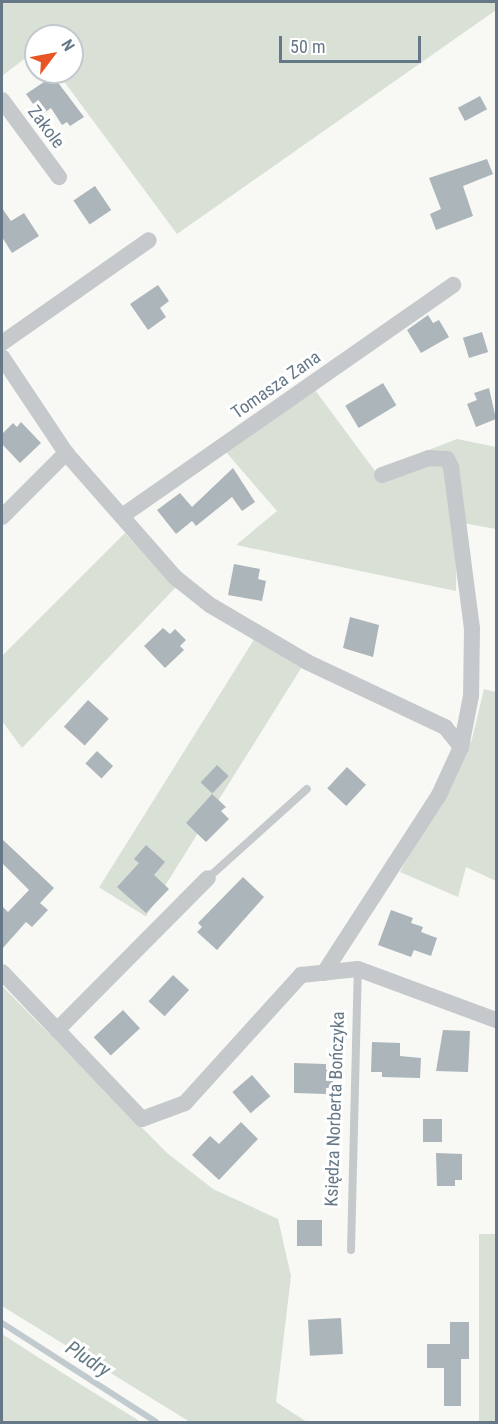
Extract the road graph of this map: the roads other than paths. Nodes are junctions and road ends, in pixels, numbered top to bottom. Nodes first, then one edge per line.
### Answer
1 (2, 100) edge
2 (58, 177) dead end
3 (149, 240) dead end
4 (453, 285) dead end
5 (2, 343) edge
6 (2, 357) edge
7 (66, 453) junction
8 (382, 475) dead end
9 (122, 516) junction
10 (2, 517) edge
11 (462, 747) junction
12 (307, 789) dead end
13 (208, 878) joint
14 (358, 969) junction
15 (2, 972) edge
16 (324, 973) junction
17 (496, 1020) edge
18 (57, 1030) junction
19 (351, 1250) dead end

1 - 2 street, Zakole
3 - 5 street
4 - 9 street, Tomasza Zana
6 - 7 street
7 - 9 street
7 - 10 street
8 - 11 street
9 - 11 street
11 - 16 street
12 - 13 lane
13 - 18 street
14 - 16 street
14 - 17 street
14 - 19 lane, Księdza Norberta Bończyka
15 - 18 street
16 - 18 street

